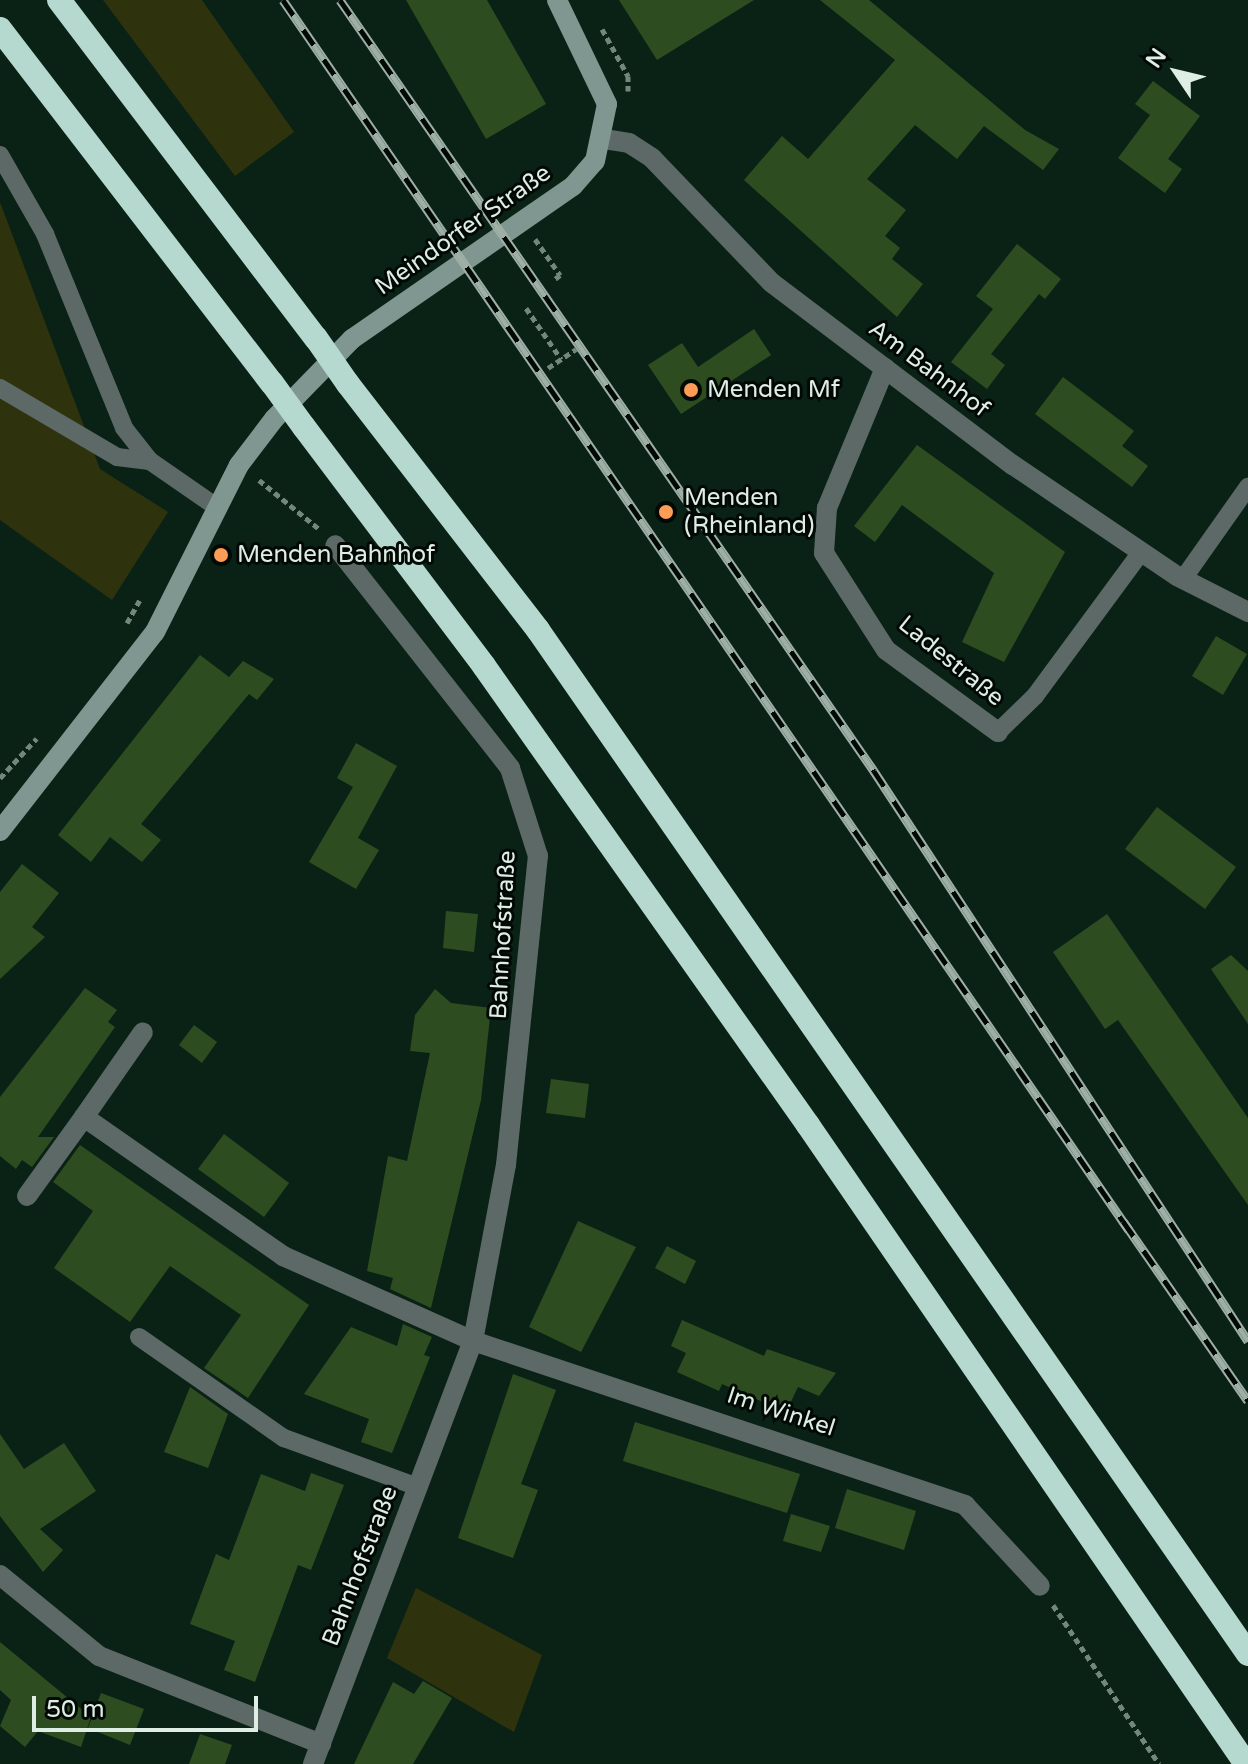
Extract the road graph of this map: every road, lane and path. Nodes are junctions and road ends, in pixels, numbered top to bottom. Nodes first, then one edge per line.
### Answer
1 (59, 0) edge
2 (557, 0) edge
3 (0, 29) edge
4 (604, 139) junction
5 (0, 155) edge
6 (537, 241) dead end
7 (555, 279) dead end
8 (526, 308) dead end
9 (576, 349) dead end
10 (561, 359) junction
11 (548, 368) dead end
12 (885, 368) junction
13 (0, 388) edge
14 (150, 461) junction
15 (239, 465) junction
16 (1248, 487) edge
17 (218, 508) junction
18 (335, 545) joint
19 (1141, 552) junction
20 (1183, 579) junction
21 (147, 587) dead end
22 (1248, 612) edge
23 (125, 627) dead end
24 (48, 727) dead end
25 (998, 732) joint
26 (0, 778) edge
27 (0, 831) edge
28 (143, 1032) dead end
29 (84, 1117) junction
30 (27, 1196) dead end
31 (139, 1337) dead end
32 (473, 1341) junction
33 (418, 1487) junction
34 (0, 1575) edge
35 (1040, 1586) joint
36 (1248, 1654) edge
37 (321, 1744) junction
38 (313, 1764) edge
39 (1159, 1764) edge
40 (1246, 1764) edge

1 - 36 highway, bridge
2 - 4 main road
3 - 40 highway, bridge
4 - 12 street, Am Bahnhof
4 - 15 main road, Meindorfer Straße
5 - 14 lane
6 - 7 path
8 - 10 path
9 - 10 path
10 - 11 path
12 - 19 street, Am Bahnhof
12 - 25 street, Ladestraße
13 - 14 lane
14 - 17 lane
15 - 17 main road, Meindorfer Straße
15 - 18 path
16 - 20 lane
17 - 27 main road, Meindorfer Straße
18 - 32 street, Bahnhofstraße
19 - 20 street, Am Bahnhof
19 - 25 lane
20 - 22 street, Am Bahnhof
21 - 23 path
24 - 26 path
28 - 29 street
29 - 30 street
29 - 32 street
31 - 33 lane
32 - 33 street, Bahnhofstraße
32 - 35 street, Im Winkel
33 - 37 street, Bahnhofstraße
34 - 37 street
35 - 39 path
37 - 38 street, Bahnhofstraße

